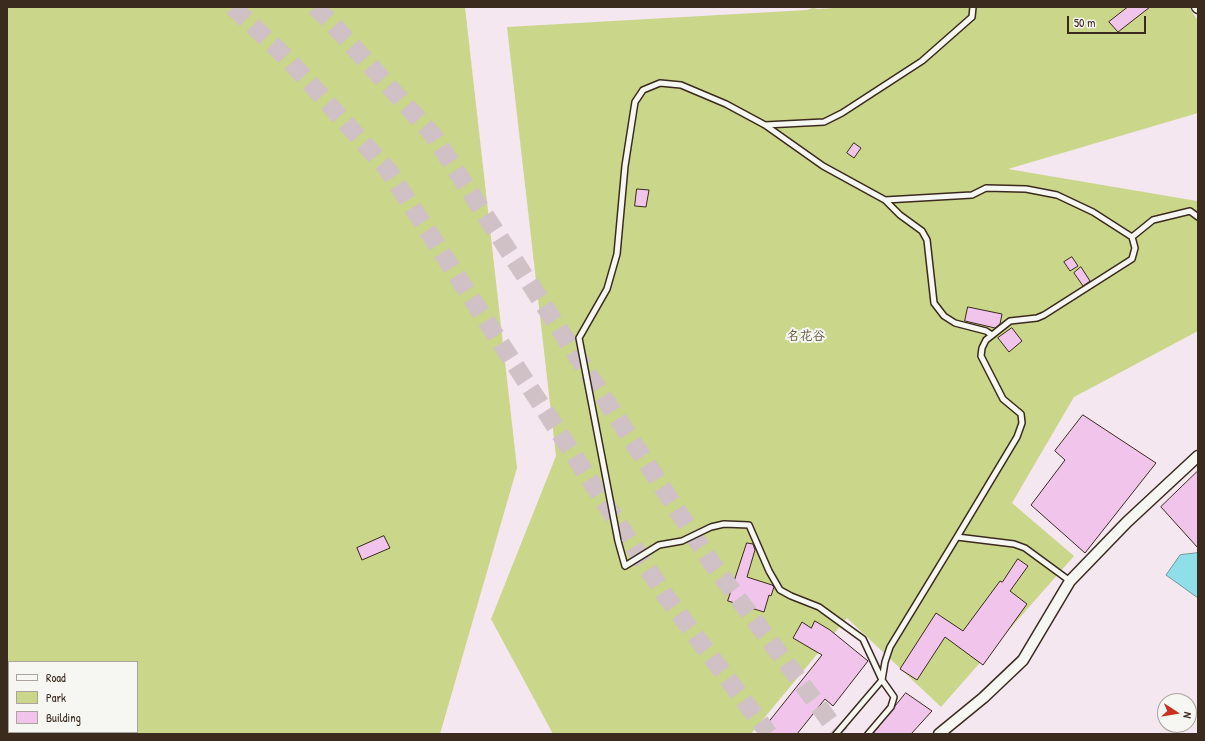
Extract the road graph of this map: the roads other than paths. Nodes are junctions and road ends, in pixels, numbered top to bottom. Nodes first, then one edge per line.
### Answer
1 (973, 7) edge
2 (765, 125) junction
3 (884, 200) junction
4 (1198, 217) edge
5 (1132, 238) junction
6 (992, 335) junction
7 (1198, 456) edge
8 (957, 537) junction
9 (1070, 581) junction
10 (882, 680) junction
11 (836, 734) edge
12 (868, 734) edge
13 (939, 734) edge

1 - 2 lane
2 - 3 lane
2 - 10 lane
3 - 5 lane
3 - 6 lane
4 - 5 lane
5 - 6 lane
6 - 8 lane
7 - 9 street
8 - 9 lane
8 - 10 lane
9 - 13 street
10 - 11 lane
10 - 12 lane

